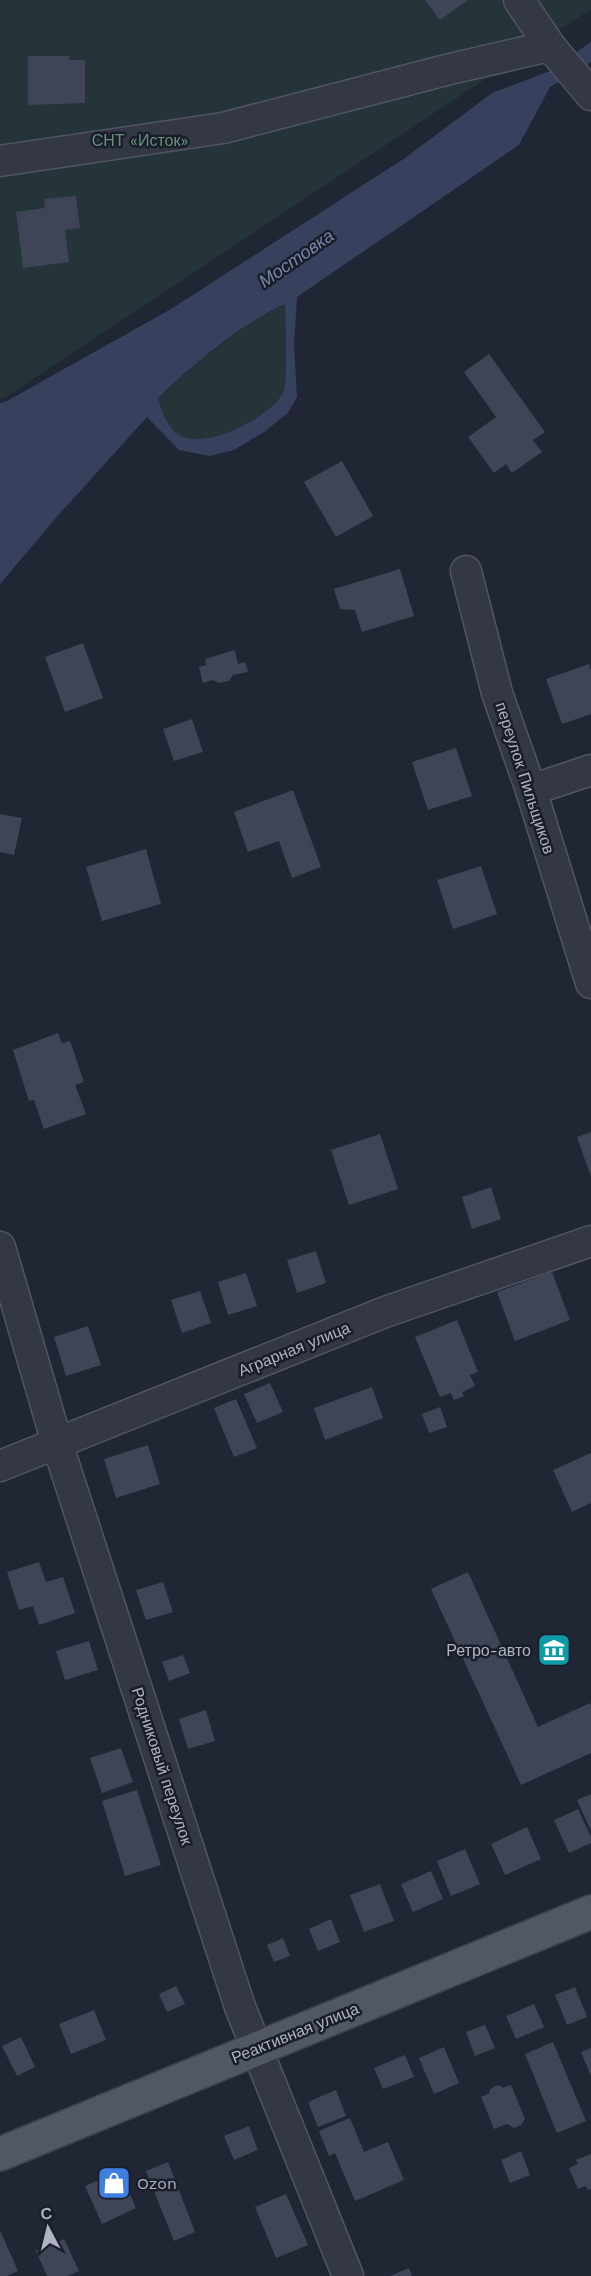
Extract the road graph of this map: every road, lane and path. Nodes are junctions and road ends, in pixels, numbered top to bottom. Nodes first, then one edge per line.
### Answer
1 (519, 0) edge
2 (555, 52) junction
3 (586, 91) edge
4 (0, 161) edge
5 (466, 571) dead end
6 (591, 770) edge
7 (531, 790) junction
8 (591, 983) edge
9 (591, 1241) edge
10 (0, 1247) edge
11 (57, 1443) junction
12 (0, 1466) edge
13 (591, 1912) edge
14 (257, 2049) junction
15 (0, 2154) edge
16 (348, 2276) edge

1 - 2 street
2 - 3 street
2 - 4 street
5 - 7 street, переулок Пильщиков
6 - 7 street
7 - 8 street, переулок Пильщиков
9 - 11 street, Аграрная улица
10 - 11 street, Родниковый переулок
11 - 12 street, Аграрная улица
11 - 14 street, Родниковый переулок
13 - 14 main road, Реактивная улица
14 - 15 main road, Реактивная улица
14 - 16 street, Родниковый переулок

